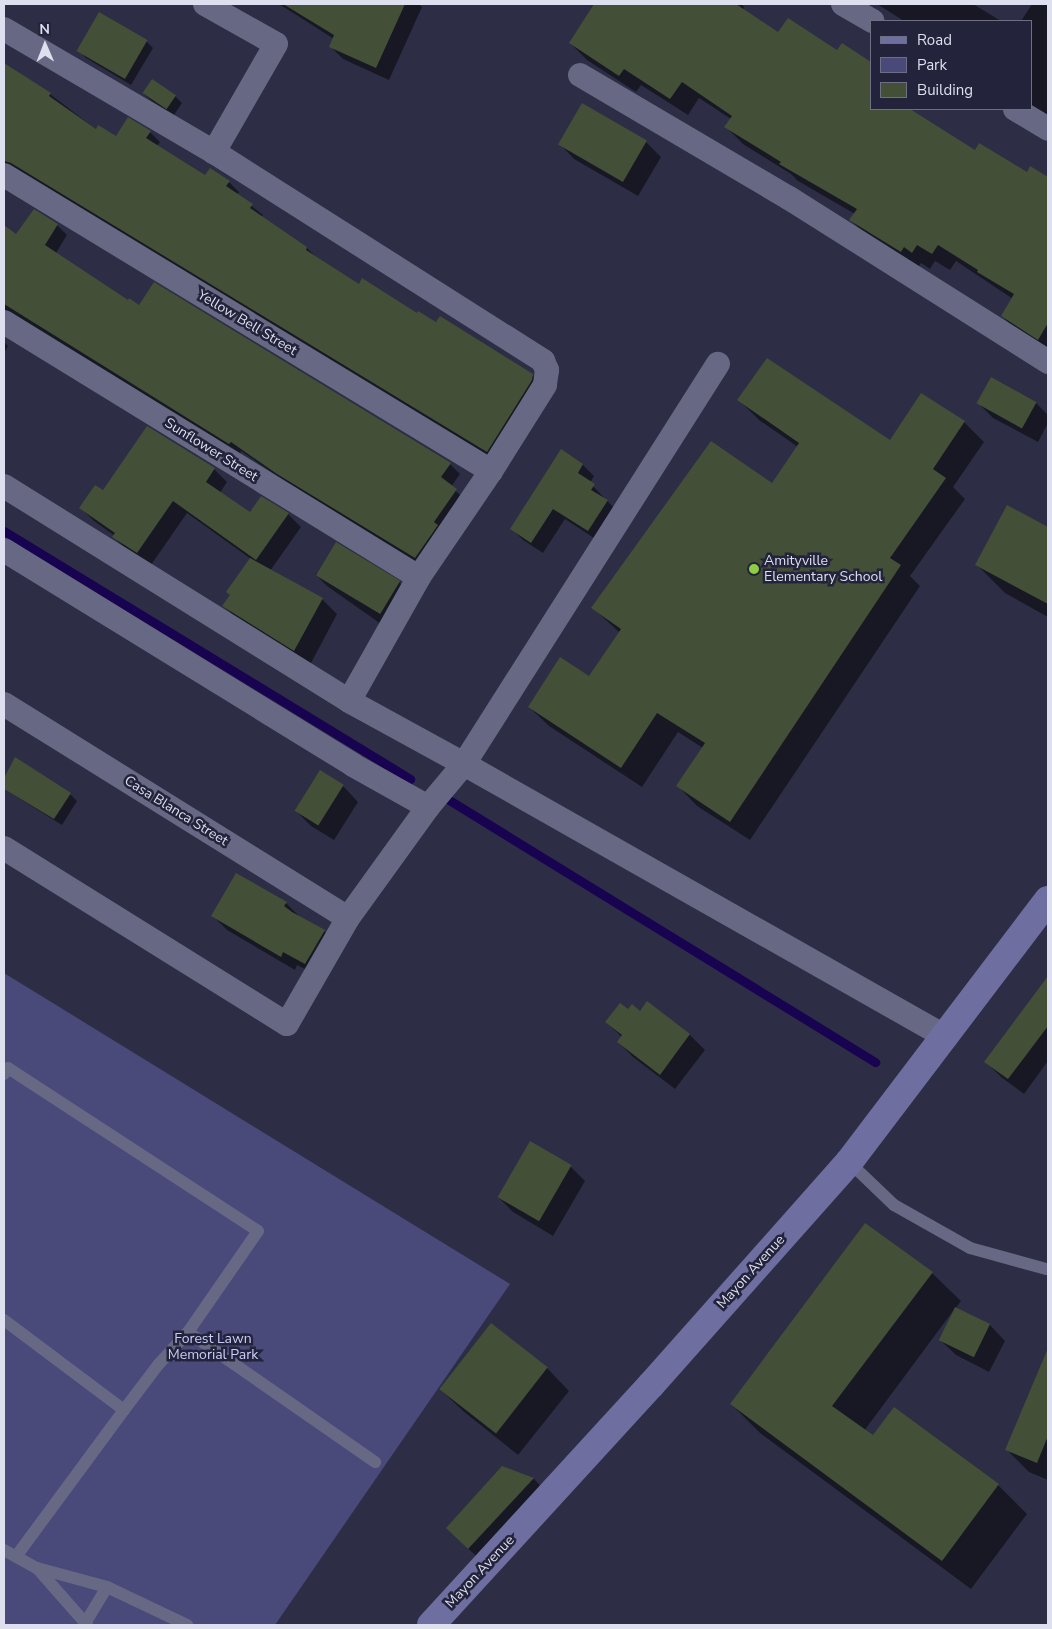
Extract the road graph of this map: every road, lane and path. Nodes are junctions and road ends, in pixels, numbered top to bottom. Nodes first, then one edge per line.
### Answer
1 (205, 4) edge
2 (843, 4) edge
3 (870, 20) edge
4 (4, 29) edge
5 (580, 74) dead end
6 (1016, 110) edge
7 (1048, 129) edge
8 (214, 152) junction
9 (4, 175) edge
10 (4, 322) edge
11 (1048, 362) edge
12 (718, 364) dead end
13 (491, 471) junction
14 (4, 486) edge
15 (4, 550) edge
16 (419, 577) junction
17 (348, 701) junction
18 (4, 704) edge
19 (464, 764) junction
20 (428, 807) junction
21 (4, 848) edge
22 (1048, 900) edge
23 (348, 918) junction
24 (946, 1037) junction
25 (5, 1069) edge
26 (849, 1162) junction
27 (1046, 1268) dead end
28 (4, 1320) edge
29 (188, 1332) junction
30 (124, 1410) junction
31 (375, 1462) dead end
32 (4, 1550) edge
33 (17, 1555) junction
34 (37, 1568) junction
35 (107, 1587) junction
36 (85, 1625) edge
37 (187, 1625) edge
38 (432, 1625) edge

1 - 8 street
2 - 3 street
4 - 8 street
5 - 11 street
6 - 7 street
8 - 13 street
9 - 13 street, Yellow Bell Street
10 - 16 street, Sunflower Street
12 - 19 street
13 - 16 street
14 - 17 street
15 - 20 street
16 - 17 street
17 - 19 street
18 - 23 street, Casa Blanca Street
19 - 20 street
19 - 24 street
20 - 23 street
21 - 23 street
22 - 24 main road, Mayon Avenue
24 - 26 main road, Mayon Avenue
25 - 29 lane
26 - 27 lane
26 - 38 main road, Mayon Avenue
28 - 30 lane
29 - 30 lane
29 - 31 lane
30 - 33 lane
32 - 33 lane
33 - 34 lane
34 - 35 lane
34 - 36 lane
35 - 36 lane
35 - 37 lane

